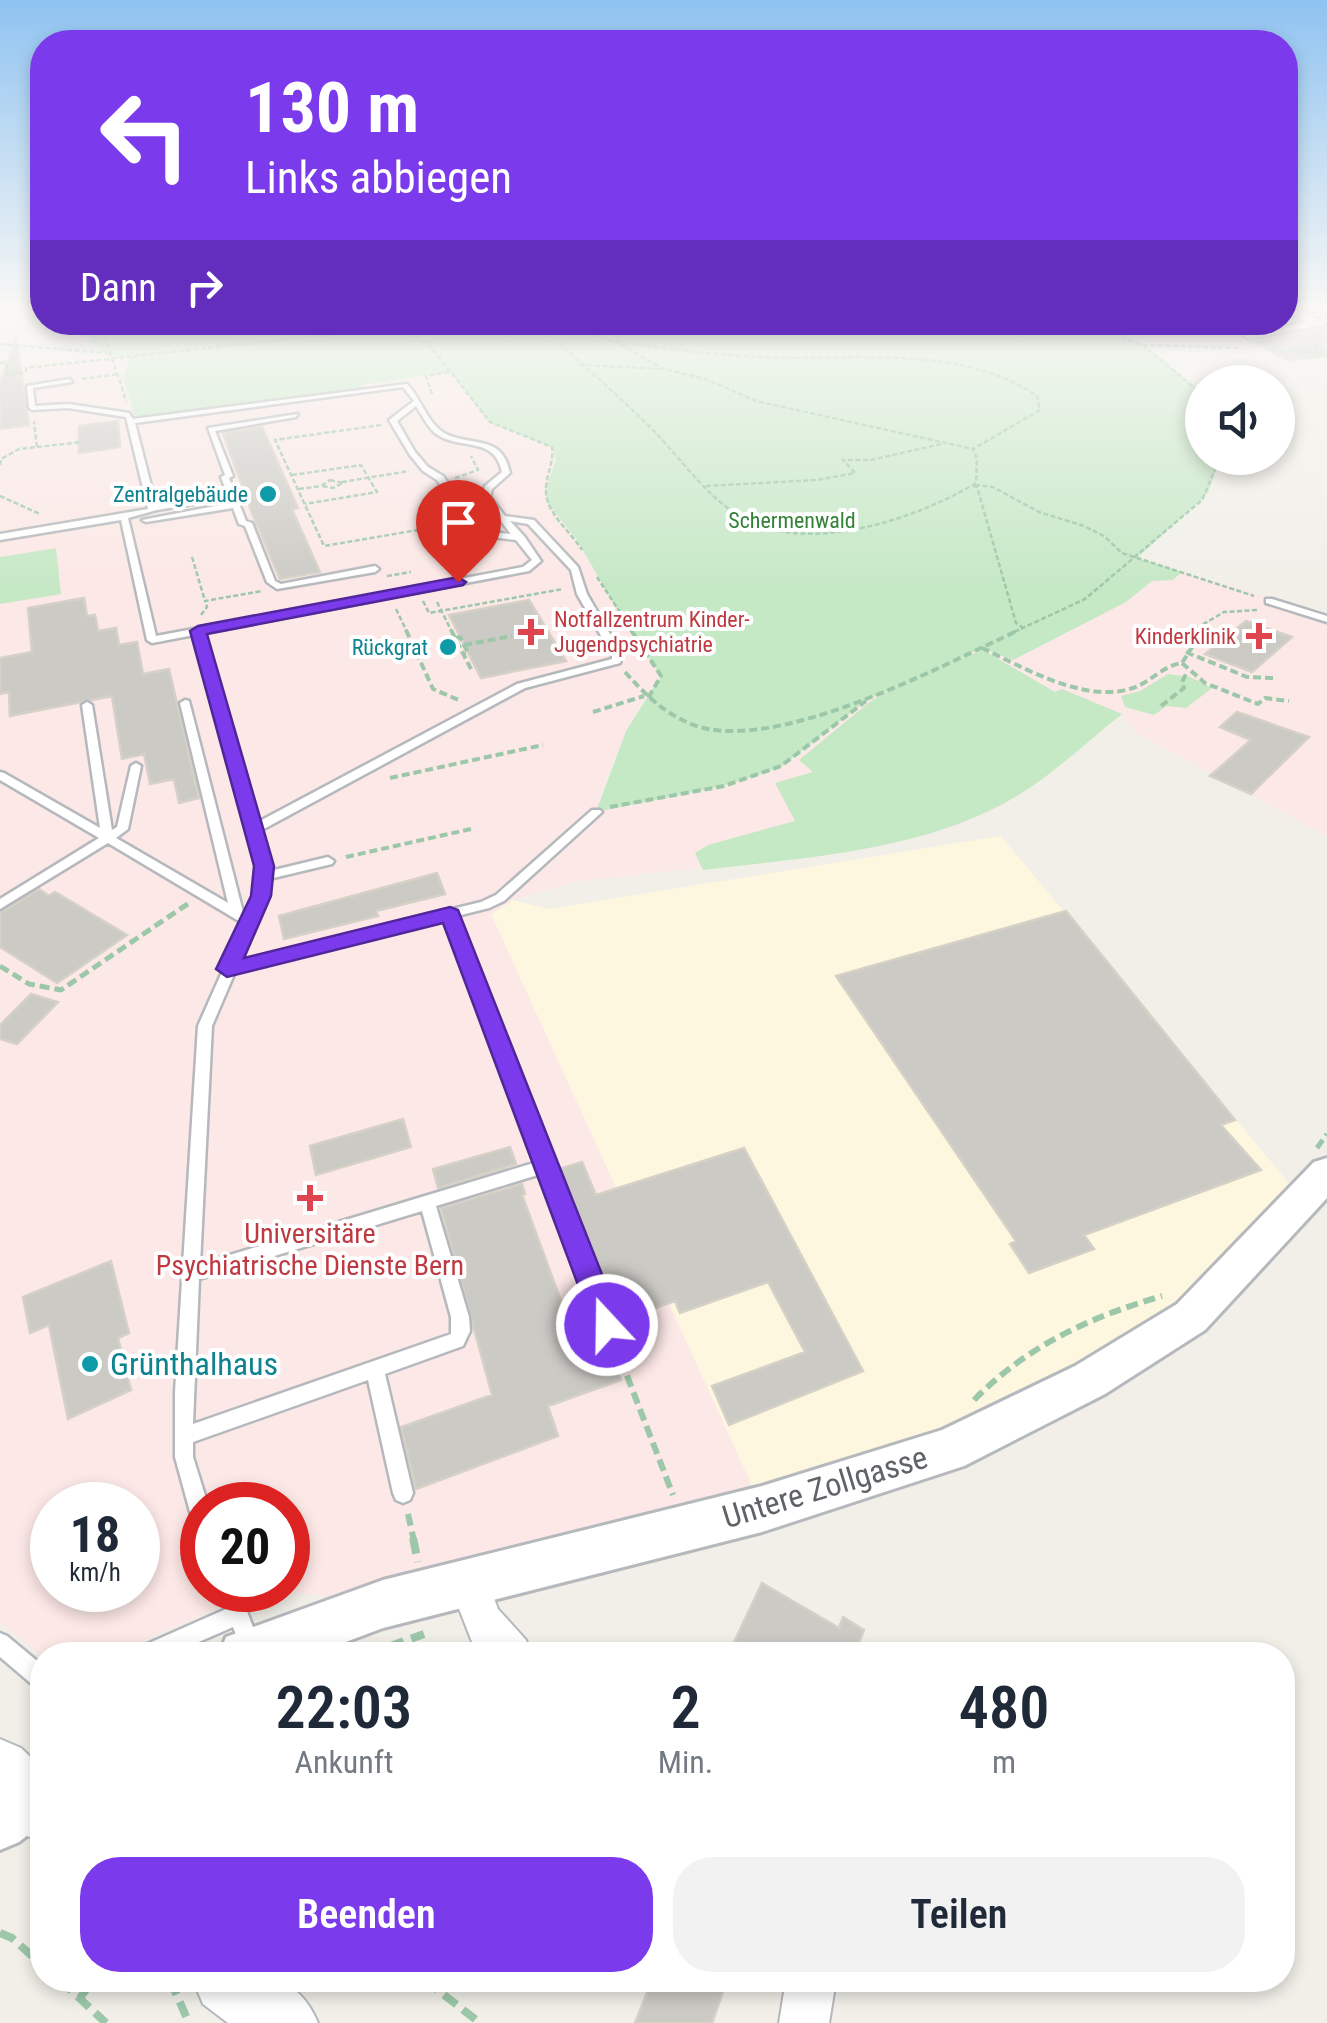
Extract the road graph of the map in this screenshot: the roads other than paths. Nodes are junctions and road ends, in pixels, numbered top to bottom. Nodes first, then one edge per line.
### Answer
1 (31, 399) edge
2 (294, 399) edge
3 (418, 400) joint
4 (289, 402) dead end
5 (267, 403) junction
6 (130, 418) junction
7 (274, 418) junction
8 (233, 500) junction
9 (152, 508) junction
10 (505, 518) junction
11 (125, 520) junction
12 (0, 537) edge
13 (520, 538) junction
14 (344, 575) junction
15 (387, 592) dead end
16 (357, 601) junction
17 (1274, 602) road end
18 (1327, 619) edge
19 (198, 631) junction
20 (185, 703) dead end
21 (87, 705) dead end
22 (136, 766) dead end
23 (0, 775) edge
24 (596, 812) road end
25 (254, 829) junction
26 (109, 839) junction
27 (328, 861) road end
28 (264, 876) junction
29 (0, 904) edge
30 (450, 914) junction
31 (243, 917) junction
32 (227, 969) junction
33 (546, 1166) junction
34 (1318, 1166) edge
35 (427, 1202) junction
36 (192, 1274) junction
37 (607, 1325) road end
38 (375, 1371) junction
39 (184, 1436) junction
40 (188, 1482) edge
41 (403, 1493) road end
42 (447, 1589) junction
43 (236, 1612) edge
44 (245, 1640) edge
45 (494, 1642) edge
46 (0, 1643) edge
47 (30, 1668) edge
48 (243, 1992) edge
49 (809, 1992) edge
50 (284, 2023) edge
51 (804, 2023) edge

1 - 6 lane
2 - 5 lane
3 - 10 lane
3 - 13 lane
4 - 7 lane
5 - 6 lane
5 - 7 lane
6 - 9 lane
7 - 8 lane
8 - 9 lane
8 - 11 lane
8 - 14 lane
9 - 11 lane
10 - 13 lane
10 - 25 lane
11 - 12 lane
11 - 19 lane
13 - 16 lane
14 - 15 lane
14 - 16 lane
16 - 19 lane
17 - 18 lane
19 - 25 lane
20 - 31 lane
21 - 26 lane
22 - 26 lane
23 - 26 lane
24 - 30 lane
25 - 28 lane
26 - 29 lane
26 - 31 lane
27 - 28 lane
28 - 31 lane
30 - 32 lane
30 - 33 lane
31 - 32 lane
32 - 36 lane
33 - 35 lane
33 - 37 lane
34 - 42 street, Untere Zollgasse
35 - 36 lane
35 - 38 lane
36 - 39 lane
38 - 39 lane
38 - 41 lane
39 - 40 lane
42 - 44 street, Untere Zollgasse
42 - 45 street
43 - 44 lane
46 - 47 lane
48 - 50 main road
49 - 51 street

